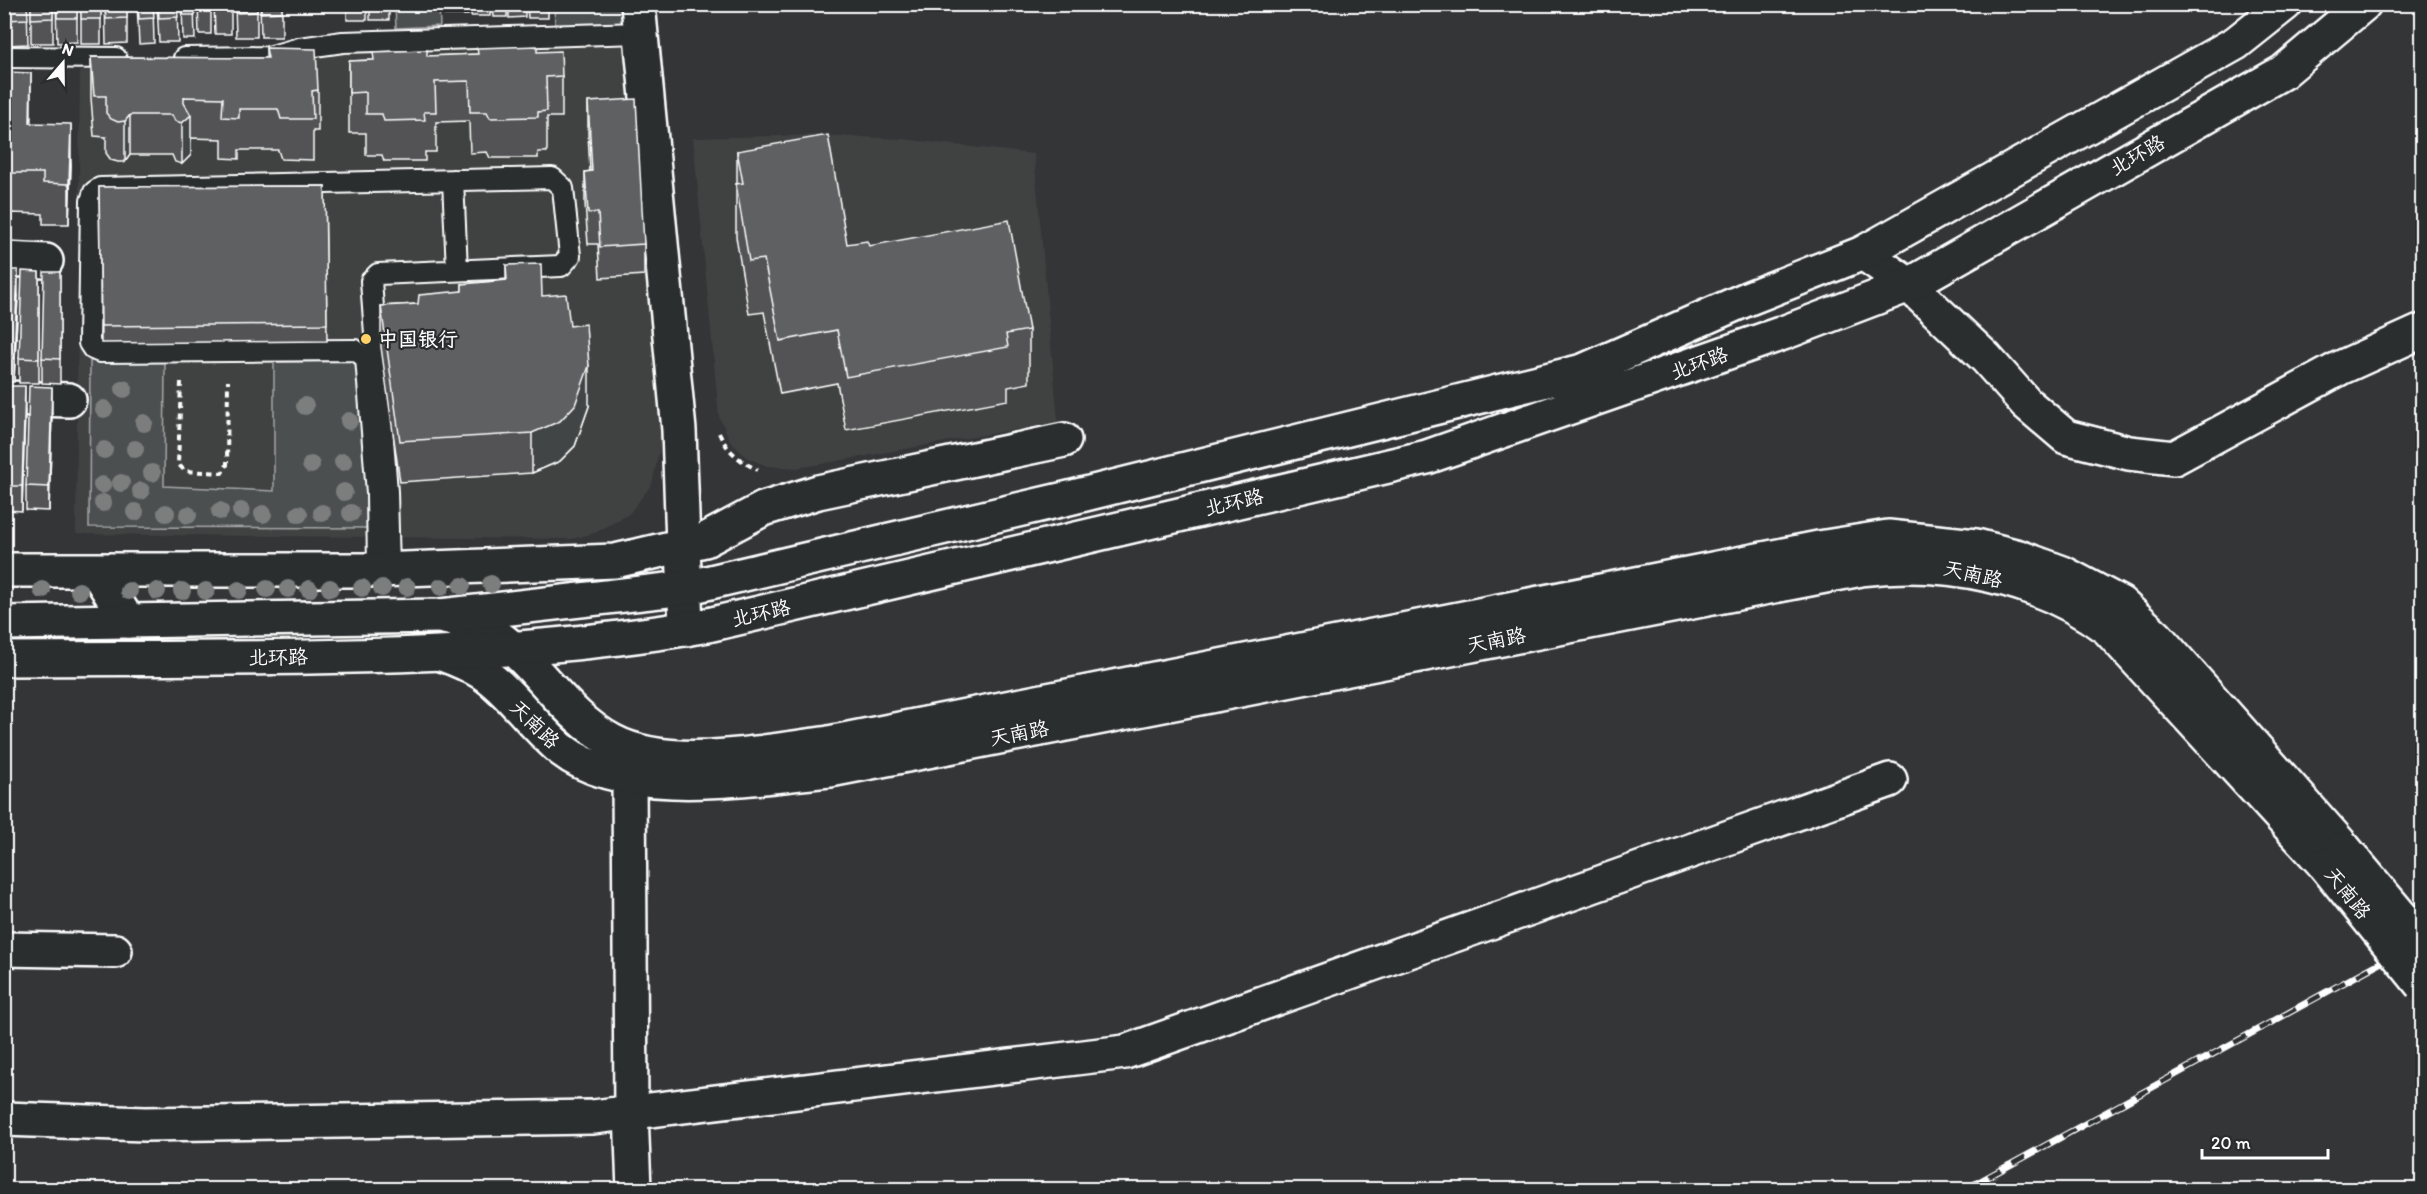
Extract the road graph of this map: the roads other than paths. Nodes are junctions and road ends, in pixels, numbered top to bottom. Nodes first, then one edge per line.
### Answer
1 (2285, 4) edge
2 (2364, 4) edge
3 (643, 14) edge
4 (4, 57) edge
5 (140, 58) edge
6 (163, 58) edge
7 (453, 180) junction
8 (1863, 253) junction
9 (4, 259) edge
10 (46, 261) dead end
11 (457, 270) junction
12 (1909, 285) junction
13 (2422, 331) edge
14 (4, 398) edge
15 (69, 400) dead end
16 (1064, 440) dead end
17 (694, 543) junction
18 (384, 569) junction
19 (4, 570) edge
20 (97, 572) junction
21 (695, 586) junction
22 (441, 616) junction
23 (129, 621) junction
24 (4, 623) edge
25 (697, 627) junction
26 (511, 648) junction
27 (442, 654) junction
28 (4, 659) edge
29 (628, 777) junction
30 (1890, 780) dead end
31 (2335, 857) junction
32 (2422, 941) edge
33 (4, 949) edge
34 (114, 951) dead end
35 (2422, 985) edge
36 (631, 1112) junction
37 (4, 1119) edge
38 (634, 1190) edge

1 - 8 main road, 北环路
2 - 12 main road, 北环路
3 - 6 lane
3 - 17 main road
4 - 5 lane
7 - 11 lane
7 - 11 lane
7 - 18 lane
8 - 12 main road
8 - 21 main road, 北环路
9 - 10 main road
11 - 18 lane
12 - 13 main road
12 - 25 main road, 北环路
14 - 15 main road
16 - 17 main road
17 - 18 main road
17 - 21 main road
18 - 20 main road
19 - 20 main road
20 - 23 main road
21 - 22 main road, 北环路
21 - 25 main road
22 - 23 main road, 北环路
22 - 26 main road, 天南路
23 - 24 main road, 北环路
25 - 26 main road, 北环路
26 - 27 main road, 北环路
26 - 31 main road, 天南路
27 - 28 main road, 北环路
27 - 29 main road, 天南路
29 - 31 main road, 天南路
29 - 36 main road
30 - 36 main road
31 - 32 main road, 天南路, bridge
31 - 35 main road, 天南路, bridge
33 - 34 main road
36 - 37 main road
36 - 38 main road

